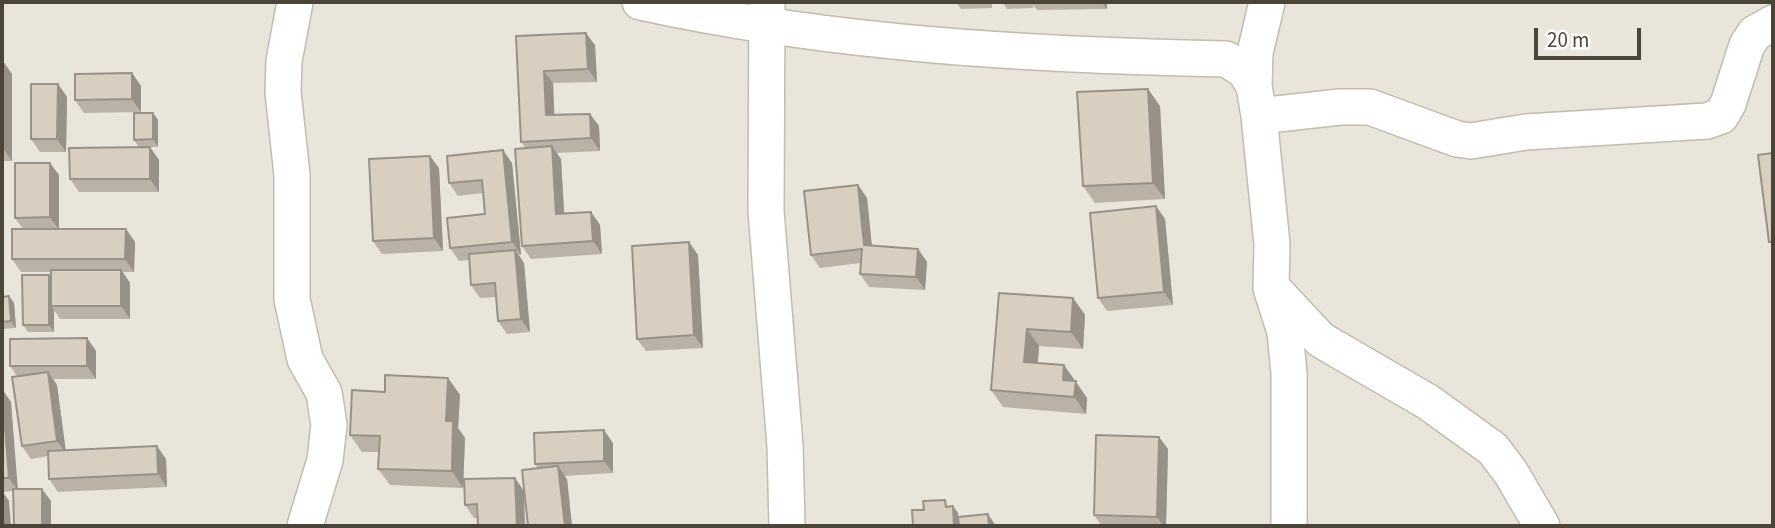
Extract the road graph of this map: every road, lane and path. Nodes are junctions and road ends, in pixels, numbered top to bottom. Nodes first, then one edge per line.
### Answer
1 (295, 2) edge
2 (640, 2) edge
3 (1267, 2) edge
4 (766, 13) edge
5 (1773, 23) edge
6 (1257, 101) junction
7 (1271, 288) junction
8 (305, 526) edge
9 (787, 526) edge
10 (1289, 526) edge
11 (1542, 526) edge

1 - 8 street
2 - 4 street
3 - 6 street
4 - 6 street
4 - 9 street
5 - 6 street
6 - 7 street
7 - 10 street
7 - 11 street

